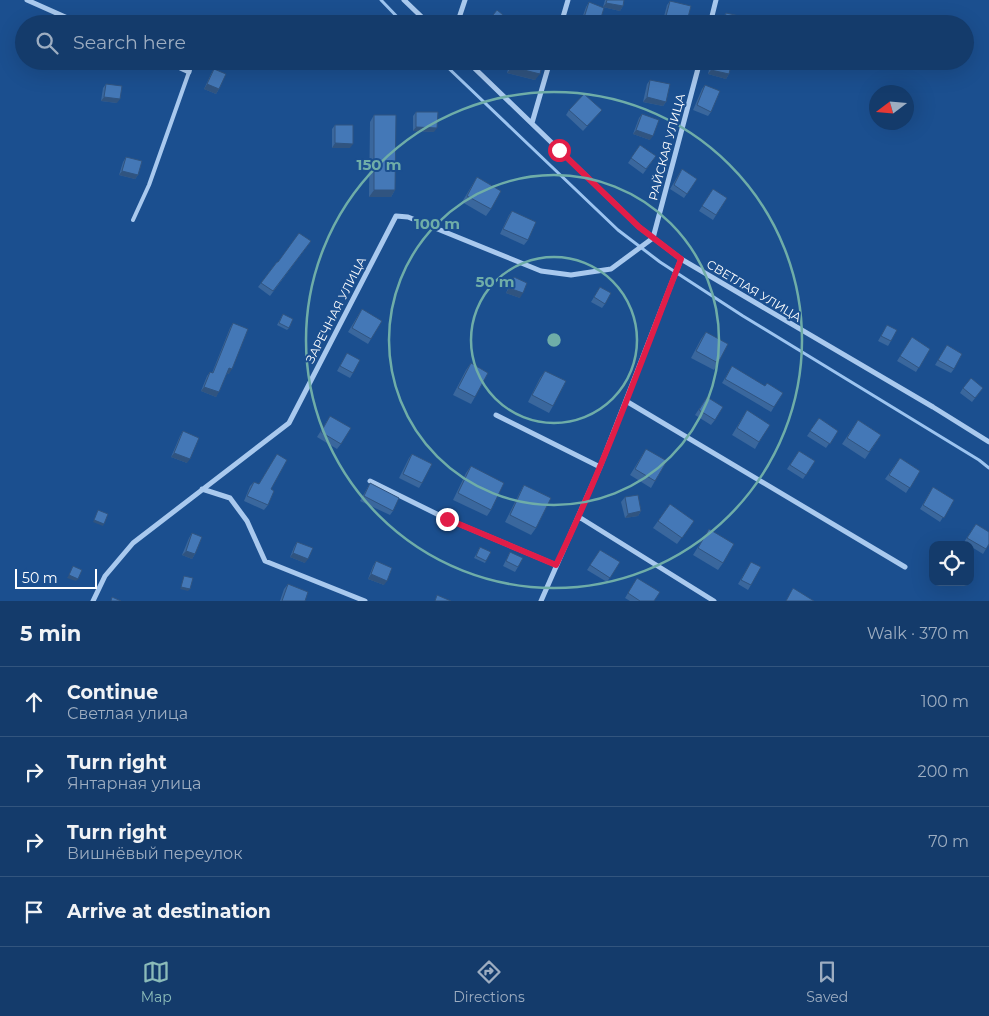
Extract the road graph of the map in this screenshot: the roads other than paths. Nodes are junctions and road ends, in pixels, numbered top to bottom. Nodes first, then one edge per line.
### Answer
1 (27, 0) edge
2 (404, 0) edge
3 (464, 0) edge
4 (568, 0) edge
5 (716, 0) edge
6 (61, 15) edge
7 (420, 15) edge
8 (460, 15) edge
9 (564, 15) edge
10 (712, 15) edge
11 (185, 70) edge
12 (477, 70) edge
13 (547, 70) edge
14 (698, 70) edge
15 (189, 72) joint
16 (532, 123) junction
17 (133, 220) dead end
18 (654, 238) junction
19 (681, 259) junction
20 (626, 400) junction
21 (496, 415) dead end
22 (989, 442) edge
23 (600, 467) junction
24 (370, 481) edge
25 (202, 489) junction
26 (579, 517) junction
27 (556, 565) junction
28 (905, 567) dead end
29 (93, 601) edge
30 (366, 601) edge
31 (541, 601) edge
32 (714, 601) edge

1 - 6 street
2 - 7 street
3 - 8 street
4 - 9 street
5 - 10 street
11 - 15 street
12 - 16 street, СВЕТЛАЯ УЛИЦА
13 - 16 street
14 - 18 street, РАЙСКАЯ УЛИЦА
15 - 17 lane
16 - 18 street, СВЕТЛАЯ УЛИЦА
18 - 19 street, СВЕТЛАЯ УЛИЦА
18 - 25 street, ЗАРЕЧНАЯ УЛИЦА
19 - 20 street
19 - 22 street, СВЕТЛАЯ УЛИЦА
20 - 23 street
20 - 28 street
21 - 23 street
23 - 26 street
24 - 27 street
25 - 29 street, ЗАРЕЧНАЯ УЛИЦА
25 - 30 street
26 - 27 street
26 - 32 street
27 - 31 street

